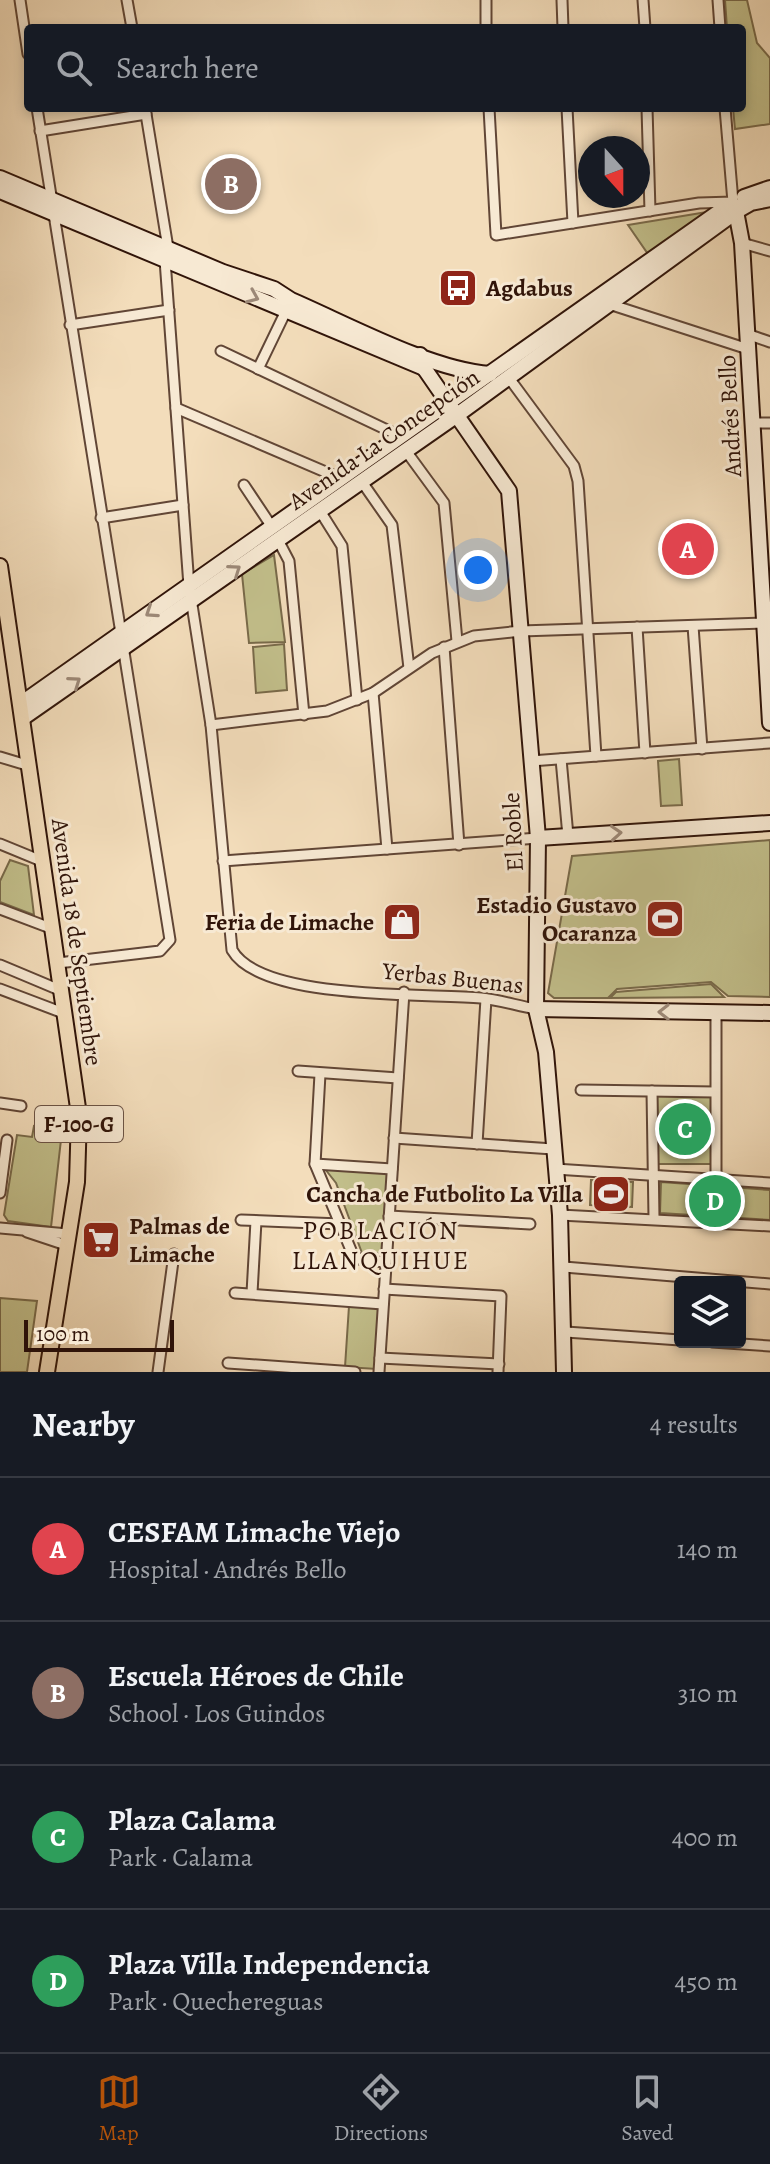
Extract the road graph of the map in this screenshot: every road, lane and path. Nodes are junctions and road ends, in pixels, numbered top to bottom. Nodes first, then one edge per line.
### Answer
1 (20, 0) edge
2 (127, 0) edge
3 (486, 0) edge
4 (562, 0) edge
5 (643, 0) edge
6 (718, 0) edge
7 (131, 24) edge
8 (486, 24) edge
9 (563, 24) edge
10 (645, 24) edge
11 (720, 24) edge
12 (24, 27) edge
13 (38, 112) edge
14 (140, 112) edge
15 (145, 112) edge
16 (489, 112) edge
17 (567, 112) edge
18 (647, 112) edge
19 (725, 112) edge
20 (40, 131) junction
21 (0, 178) edge
22 (770, 188) edge
23 (0, 191) edge
24 (770, 199) edge
25 (735, 206) junction
26 (54, 207) junction
27 (650, 211) junction
28 (573, 223) junction
29 (742, 243) junction
30 (770, 251) edge
31 (167, 254) junction
32 (609, 304) junction
33 (169, 310) junction
34 (286, 311) junction
35 (70, 325) junction
36 (748, 342) junction
37 (770, 342) edge
38 (221, 351) dead end
39 (422, 361) junction
40 (258, 369) junction
41 (490, 374) junction
42 (509, 378) junction
43 (176, 408) junction
44 (453, 409) junction
45 (752, 423) junction
46 (770, 423) edge
47 (404, 444) junction
48 (351, 483) junction
49 (244, 485) dead end
50 (183, 505) junction
51 (320, 511) junction
52 (101, 518) junction
53 (275, 534) junction
54 (765, 548) edge
55 (0, 566) edge
56 (191, 593) junction
57 (767, 623) edge
58 (693, 626) junction
59 (637, 627) junction
60 (588, 629) junction
61 (521, 631) junction
62 (122, 640) junction
63 (457, 641) junction
64 (444, 647) junction
65 (409, 668) junction
66 (373, 693) junction
67 (357, 700) junction
68 (23, 710) junction
69 (304, 715) junction
70 (770, 723) edge
71 (211, 725) junction
72 (770, 743) edge
73 (702, 749) junction
74 (645, 753) junction
75 (596, 756) junction
76 (0, 757) edge
77 (561, 759) junction
78 (531, 761) junction
79 (30, 766) junction
80 (770, 823) edge
81 (568, 836) junction
82 (538, 838) junction
83 (0, 844) edge
84 (459, 845) junction
85 (387, 849) junction
86 (223, 861) junction
87 (44, 862) junction
88 (0, 909) edge
89 (54, 929) junction
90 (58, 963) junction
91 (0, 965) edge
92 (0, 989) edge
93 (62, 991) junction
94 (404, 992) junction
95 (486, 999) junction
96 (536, 1009) junction
97 (716, 1012) junction
98 (770, 1013) edge
99 (66, 1014) junction
100 (298, 1071) dead end
101 (320, 1074) junction
102 (398, 1078) junction
103 (581, 1090) dead end
104 (652, 1091) junction
105 (715, 1092) junction
106 (0, 1103) edge
107 (21, 1106) dead end
108 (394, 1138) junction
109 (7, 1140) dead end
110 (477, 1144) junction
111 (553, 1149) junction
112 (315, 1164) junction
113 (392, 1169) junction
114 (555, 1169) junction
115 (655, 1176) junction
116 (716, 1181) junction
117 (770, 1183) edge
118 (0, 1193) edge
119 (560, 1215) junction
120 (389, 1216) junction
121 (654, 1218) junction
122 (241, 1220) dead end
123 (256, 1221) junction
124 (340, 1224) junction
125 (530, 1224) dead end
126 (770, 1226) edge
127 (0, 1228) edge
128 (67, 1240) junction
129 (174, 1254) dead end
130 (386, 1262) junction
131 (564, 1267) junction
132 (770, 1284) edge
133 (384, 1289) junction
134 (235, 1293) dead end
135 (252, 1293) junction
136 (383, 1304) junction
137 (566, 1332) junction
138 (674, 1340) edge
139 (746, 1344) edge
140 (770, 1346) edge
141 (380, 1358) junction
142 (228, 1363) dead end
143 (438, 1367) edge
144 (499, 1368) edge
145 (278, 1369) edge
146 (47, 1372) edge
147 (158, 1372) edge
148 (355, 1372) edge
149 (379, 1372) edge
150 (564, 1372) edge

1 - 12 street
2 - 7 street
3 - 8 street
4 - 9 street
5 - 10 street
6 - 11 street
13 - 20 street
14 - 20 street
15 - 31 street, Yerbas Buenas
16 - 28 street
17 - 28 street
18 - 27 street
19 - 25 street, Andrés Bello
20 - 26 street
21 - 26 street
22 - 25 street, Avenida La Concepción
23 - 26 street
24 - 25 street, Avenida La Concepción
25 - 27 street
25 - 29 street, Andrés Bello
25 - 32 street, Avenida La Concepción
25 - 41 street, Avenida La Concepción
26 - 31 street
26 - 35 street
27 - 28 street
29 - 30 street
29 - 36 street, Andrés Bello
31 - 33 street, Yerbas Buenas
31 -> 34 street
31 - 39 street
32 - 36 street
32 - 42 street, Avenida La Concepción
33 - 35 street
33 - 43 street, Yerbas Buenas
34 - 39 street
34 - 40 street
35 - 52 street
36 - 37 street
36 - 45 street, Andrés Bello
38 - 40 street
39 - 41 street
39 - 44 street, El Roble
40 - 47 street
41 - 44 street, Avenida La Concepción
42 - 44 street, Avenida La Concepción
42 - 60 street
43 - 48 street
43 - 50 street, Yerbas Buenas
44 - 47 street, Avenida La Concepción
44 - 61 street, El Roble
45 - 46 street
45 - 54 street, Andrés Bello
47 - 48 street, Avenida La Concepción
47 - 63 street
48 - 51 street, Avenida La Concepción
48 - 53 street, Avenida La Concepción
48 - 65 street
49 - 53 street
50 - 52 street
50 - 56 street, Yerbas Buenas
51 - 53 street, Avenida La Concepción
51 - 67 street
52 - 62 street
53 - 56 street, Avenida La Concepción
53 - 69 street
54 - 57 street, Andrés Bello
55 - 68 main road, Avenida 18 de Septiembre / F-100-G
56 - 62 street, Avenida La Concepción
56 - 71 street, Yerbas Buenas
57 - 58 street
57 - 70 street, Andrés Bello
58 - 59 street
58 - 73 street
59 - 60 street
59 - 74 street
60 - 61 street
60 - 75 street
61 - 63 street
61 - 78 street, El Roble
62 - 68 street, Avenida La Concepción
62 - 90 street
63 - 64 street
64 - 65 street
64 - 84 street
65 - 66 street
66 - 67 street
66 - 85 street
67 - 69 street
68 - 79 main road, Avenida 18 de Septiembre / F-100-G
69 - 71 street
71 - 86 street, Yerbas Buenas
72 - 73 street
73 - 74 street
74 - 75 street
75 - 77 street
76 - 79 street
77 - 78 street
77 - 81 street
78 - 82 street, El Roble
79 - 87 main road, Avenida 18 de Septiembre / F-100-G
81 -> 80 street
81 - 82 street
82 - 84 street
82 - 96 street, El Roble
83 - 87 street
84 - 85 street
85 - 86 street
86 - 94 street, Yerbas Buenas
87 - 89 main road, Avenida 18 de Septiembre / F-100-G
88 - 89 street
89 - 90 main road, Avenida 18 de Septiembre / F-100-G
90 - 93 main road, Avenida 18 de Septiembre / F-100-G
91 - 93 street
92 - 99 street
93 - 99 main road, Avenida 18 de Septiembre / F-100-G
94 - 95 street, Yerbas Buenas
94 - 102 street
95 - 96 street, Yerbas Buenas
95 - 110 street
97 -> 96 street, Yerbas Buenas
96 - 111 street, El Roble
97 - 98 street, Yerbas Buenas
97 - 105 street
99 - 128 main road, Avenida 18 de Septiembre / F-100-G
100 - 101 street
101 - 102 street
101 - 112 street
102 - 108 street
103 - 104 street
104 - 105 street
104 - 115 street
105 - 116 street
106 - 107 street
108 - 110 street
108 - 113 street
109 - 118 street
110 - 111 street
111 - 114 street, El Roble
112 - 113 street
112 - 124 street
113 - 120 street
114 - 115 street
114 - 119 street, El Roble
115 - 116 street
115 - 121 street
116 - 117 street
119 - 121 street
119 - 131 street, El Roble
120 - 125 street
120 - 130 street
121 - 126 street
122 - 123 street
123 - 124 street
123 - 135 street
124 - 130 street
127 - 128 street
128 - 146 main road, Avenida 18 de Septiembre / F-100-G
129 - 147 street
130 - 133 street
131 - 132 street
131 - 137 street, El Roble
133 - 136 street
133 - 144 street
134 - 135 street
135 - 136 street
136 - 141 street
137 - 138 street
137 - 150 street, El Roble
139 - 140 street
141 - 143 street
141 - 149 street
142 - 145 street
143 - 144 street
145 - 148 street

